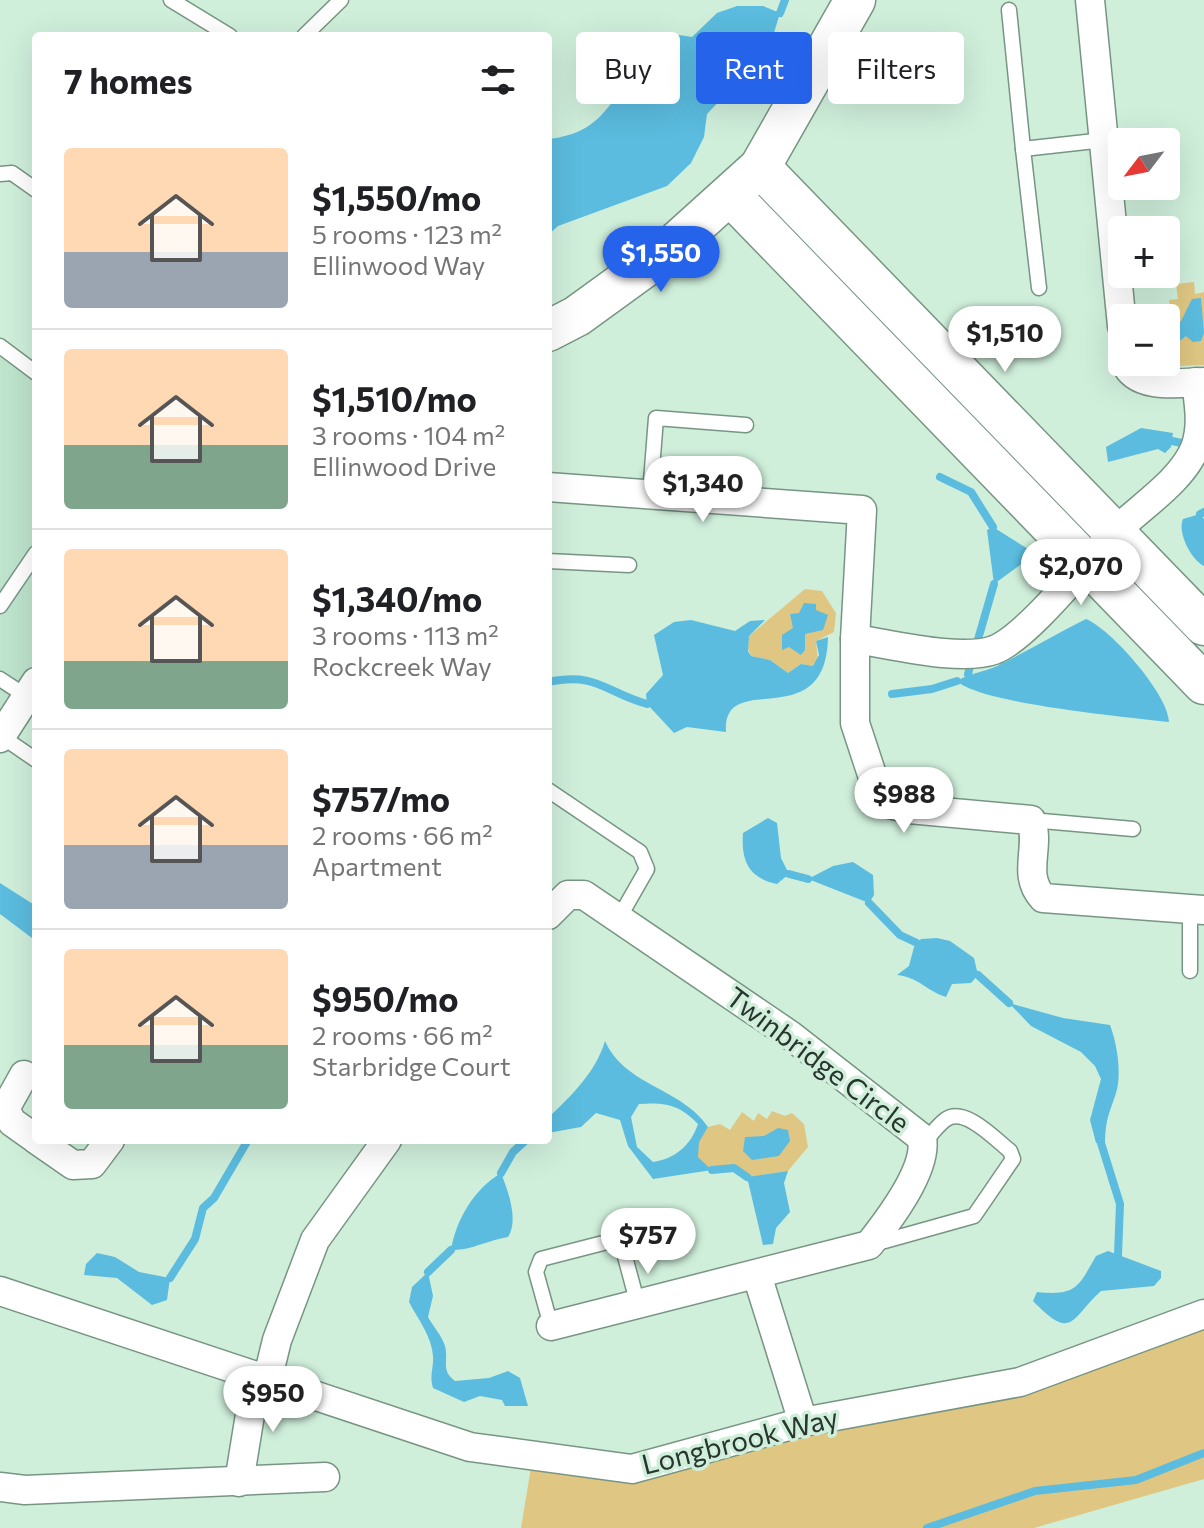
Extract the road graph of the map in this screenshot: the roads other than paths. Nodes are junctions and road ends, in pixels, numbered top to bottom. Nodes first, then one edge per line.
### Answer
1 (171, 0) edge
2 (341, 0) edge
3 (855, 0) edge
4 (1090, 0) edge
5 (322, 5) edge
6 (1009, 10) dead end
7 (223, 32) edge
8 (306, 32) edge
9 (1104, 140) junction
10 (1023, 149) junction
11 (760, 167) junction
12 (0, 174) edge
13 (32, 187) edge
14 (731, 196) junction
15 (1039, 288) dead end
16 (1120, 304) edge
17 (552, 329) edge
18 (0, 346) edge
19 (32, 370) edge
20 (1136, 376) edge
21 (1200, 382) edge
22 (746, 425) dead end
23 (552, 487) edge
24 (650, 494) junction
25 (1114, 533) junction
26 (32, 559) edge
27 (552, 561) edge
28 (1086, 564) junction
29 (629, 565) dead end
30 (0, 606) edge
31 (1204, 625) edge
32 (855, 639) junction
33 (0, 679) edge
34 (1204, 684) edge
35 (31, 689) edge
36 (0, 737) edge
37 (32, 757) edge
38 (552, 793) edge
39 (1031, 820) junction
40 (1133, 829) dead end
41 (553, 901) edge
42 (1197, 910) edge
43 (619, 918) junction
44 (1190, 971) dead end
45 (20, 1072) edge
46 (32, 1136) edge
47 (43, 1144) edge
48 (107, 1144) edge
49 (384, 1144) edge
50 (923, 1144) junction
51 (869, 1245) junction
52 (757, 1275) junction
53 (0, 1291) edge
54 (638, 1305) junction
55 (1204, 1314) edge
56 (551, 1326) joint
57 (261, 1379) junction
58 (803, 1422) junction
59 (325, 1477) dead end
60 (239, 1482) junction
61 (0, 1487) edge

1 - 7 lane
2 - 5 lane
3 - 11 street
4 - 9 street
5 - 8 lane
6 - 10 lane
9 - 10 lane
9 - 16 street
10 - 15 lane
11 - 14 street
11 - 25 street
12 - 13 lane
14 - 17 street
14 - 28 street
18 - 19 lane
20 - 21 street
21 - 25 street
22 - 24 lane
23 - 24 street
24 - 32 street
25 - 28 street
25 - 31 street
26 - 30 lane
27 - 29 lane
28 - 32 street
28 - 34 street
32 - 39 street
33 - 35 lane
35 - 36 street
36 - 37 lane
38 - 43 lane
39 - 40 lane
39 - 42 street
41 - 43 street, Twinbridge Circle
42 - 44 lane
43 - 50 street, Twinbridge Circle
45 - 46 street
47 - 48 street
49 - 57 street
50 - 51 street, Twinbridge Circle
50 - 51 lane
51 - 52 street
52 - 54 street
52 - 58 street
53 - 57 street, Longbrook Way
54 - 56 street
54 - 56 lane
55 - 58 street, Longbrook Way
57 - 58 street, Longbrook Way
57 - 60 street
59 - 60 street
60 - 61 street

